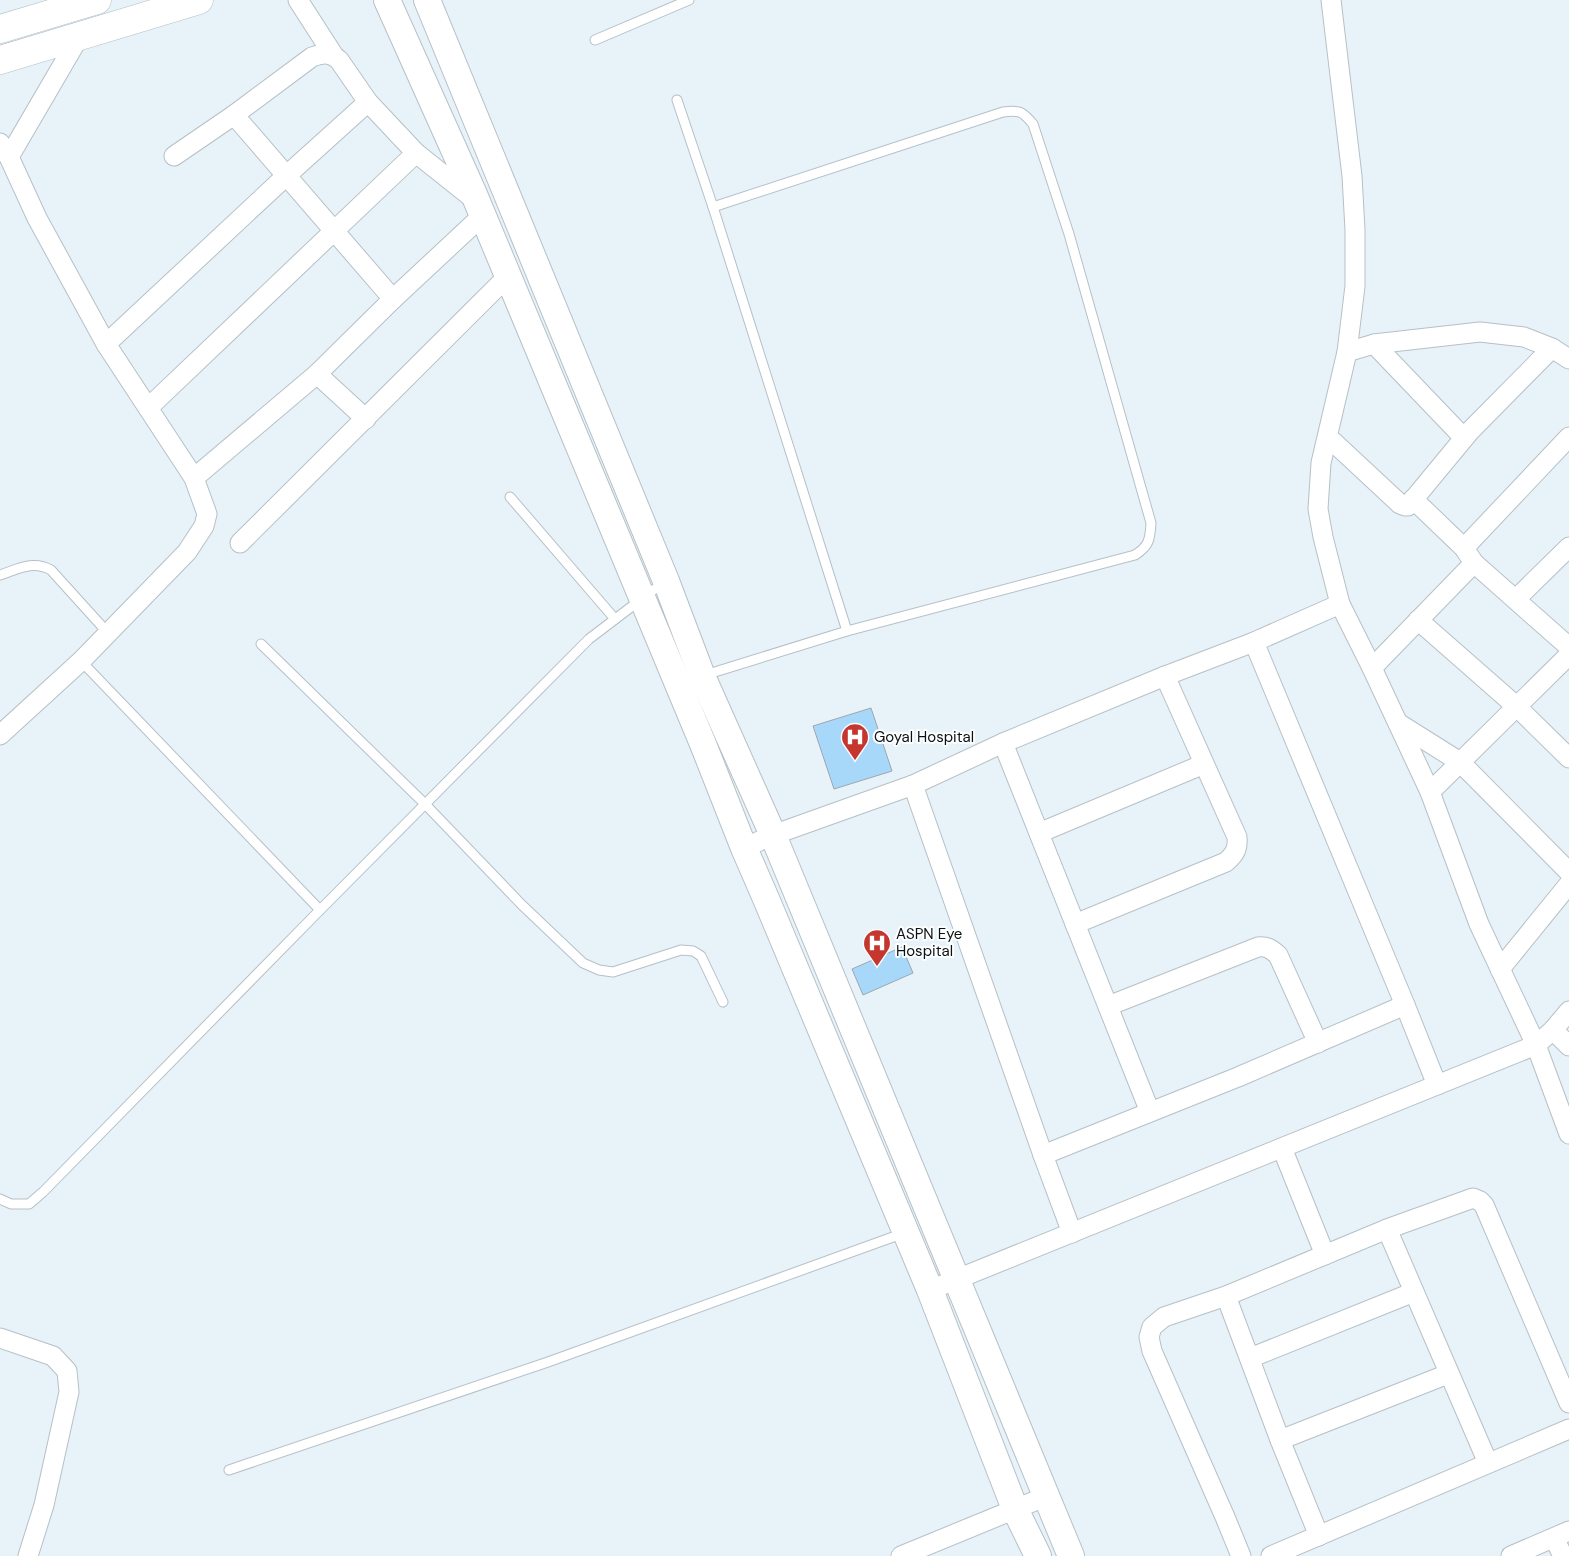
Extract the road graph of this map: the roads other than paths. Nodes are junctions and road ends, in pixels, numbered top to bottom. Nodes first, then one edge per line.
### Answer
1 (97, 0) edge
2 (199, 0) edge
3 (298, 0) edge
4 (387, 0) edge
5 (427, 0) edge
6 (689, 0) edge
7 (1331, 0) edge
8 (0, 30) edge
9 (79, 36) junction
10 (595, 40) dead end
11 (334, 56) junction
12 (0, 60) edge
13 (677, 100) dead end
14 (368, 102) junction
15 (234, 115) junction
16 (3, 152) edge
17 (416, 153) junction
18 (174, 156) dead end
19 (286, 176) junction
20 (713, 207) junction
21 (479, 208) junction
22 (334, 231) junction
23 (508, 276) junction
24 (393, 299) junction
25 (106, 344) junction
26 (1374, 344) junction
27 (1552, 348) junction
28 (1347, 352) junction
29 (1569, 359) edge
30 (317, 374) junction
31 (582, 376) junction
32 (555, 388) junction
33 (148, 408) junction
34 (366, 419) junction
35 (1328, 437) junction
36 (1569, 437) edge
37 (1464, 438) junction
38 (194, 478) junction
39 (510, 496) dead end
40 (1413, 499) junction
41 (240, 543) dead end
42 (1569, 547) edge
43 (1469, 555) junction
44 (0, 575) edge
45 (666, 581) junction
46 (642, 599) junction
47 (1516, 599) junction
48 (1340, 604) junction
49 (615, 619) junction
50 (1418, 620) junction
51 (847, 631) junction
52 (108, 633) junction
53 (1254, 642) junction
54 (261, 644) dead end
55 (1569, 647) edge
56 (1569, 655) edge
57 (81, 661) junction
58 (1372, 668) junction
59 (702, 676) junction
60 (1165, 676) junction
61 (1516, 706) junction
62 (1398, 723) junction
63 (0, 735) edge
64 (1003, 743) junction
65 (1569, 758) edge
66 (1460, 762) junction
67 (1204, 764) junction
68 (913, 785) junction
69 (1430, 792) junction
70 (425, 804) junction
71 (1039, 833) junction
72 (773, 835) junction
73 (744, 848) junction
74 (1569, 872) edge
75 (1569, 884) edge
76 (320, 910) junction
77 (1075, 924) junction
78 (1500, 969) junction
79 (723, 1002) dead end
80 (1405, 1004) junction
81 (1108, 1006) junction
82 (1569, 1011) edge
83 (1553, 1030) junction
84 (1318, 1043) junction
85 (1536, 1045) junction
86 (1569, 1046) edge
87 (1437, 1085) junction
88 (1150, 1112) junction
89 (1569, 1134) edge
90 (1282, 1148) junction
91 (1043, 1155) junction
92 (0, 1199) edge
93 (1387, 1229) junction
94 (905, 1232) junction
95 (1072, 1233) junction
96 (1325, 1255) junction
97 (958, 1279) junction
98 (930, 1290) junction
99 (1414, 1292) junction
100 (1226, 1296) junction
101 (0, 1338) edge
102 (1250, 1358) junction
103 (1448, 1374) junction
104 (1569, 1403) edge
105 (1569, 1428) edge
106 (1280, 1440) junction
107 (1488, 1463) junction
108 (229, 1470) dead end
109 (1047, 1496) junction
110 (1015, 1509) junction
111 (1561, 1535) edge
112 (1319, 1536) junction
113 (28, 1556) edge
114 (901, 1556) edge
115 (1038, 1556) edge
116 (1071, 1556) edge
117 (1241, 1556) edge
118 (1270, 1556) edge
119 (1511, 1556) edge
120 (1563, 1556) edge

1 - 8 main road
2 - 9 main road
3 - 11 street
4 - 21 main road
5 - 31 main road
6 - 10 lane
7 - 28 street
9 - 12 main road
9 - 16 street
11 - 14 street
11 - 15 street
13 - 20 lane
14 - 17 street
14 - 19 street
15 - 18 street
15 - 19 street
16 - 25 street
17 - 21 street
17 - 22 street
19 - 22 street
19 - 25 street
20 - 51 lane
20 - 51 lane
21 - 23 main road
21 - 24 street
22 - 24 street
22 - 33 street
23 - 32 main road
23 - 34 street
24 - 30 street
25 - 33 street
26 - 27 street
26 - 28 street
26 - 37 street
27 - 29 street
27 - 37 street
28 - 35 street
30 - 34 street
30 - 38 street
31 - 32 main road
31 - 45 main road
32 - 46 main road
33 - 38 street
34 - 41 street
35 - 40 street
35 - 48 street
36 - 43 street
37 - 40 street
38 - 52 street
39 - 49 lane
40 - 43 street
42 - 47 street
43 - 47 street
43 - 50 street
44 - 52 lane
45 - 46 lane
45 - 59 main road
46 - 49 lane
46 - 73 main road
47 - 55 street
48 - 53 street
48 - 58 street
49 - 70 lane
50 - 58 street
50 - 61 street
51 - 59 lane
52 - 57 street
53 - 60 street
53 - 80 street
54 - 70 lane
56 - 61 street
57 - 63 street
57 - 76 lane
58 - 62 street
59 - 72 main road
60 - 64 street
60 - 67 street
61 - 65 street
61 - 66 street
62 - 66 street
62 - 69 street
64 - 68 street
64 - 71 street
66 - 69 street
66 - 74 street
67 - 71 street
67 - 77 street
68 - 72 street
68 - 91 street
69 - 78 street
70 - 76 lane
70 - 79 lane
71 - 77 street
72 - 73 street
72 - 97 main road
73 - 94 main road
75 - 78 street
76 - 92 lane
77 - 81 street
78 - 85 street
80 - 84 street
80 - 87 street
81 - 84 street
81 - 88 street
82 - 83 street
83 - 85 street
83 - 86 street
84 - 88 street
85 - 87 street
85 - 89 street
87 - 90 street
88 - 91 street
90 - 95 street
90 - 96 street
91 - 95 street
93 - 96 street
93 - 99 street
93 - 104 street
94 - 98 main road
94 - 108 lane
95 - 97 street
96 - 100 street
97 - 98 street
97 - 109 main road
98 - 110 main road
99 - 102 street
99 - 103 street
100 - 102 street
100 - 117 street
101 - 113 street
102 - 106 street
103 - 106 street
103 - 107 street
105 - 107 street
106 - 112 street
107 - 112 street
109 - 110 street
109 - 116 main road
110 - 114 street
110 - 115 main road
111 - 119 street
111 - 120 street
112 - 118 street

